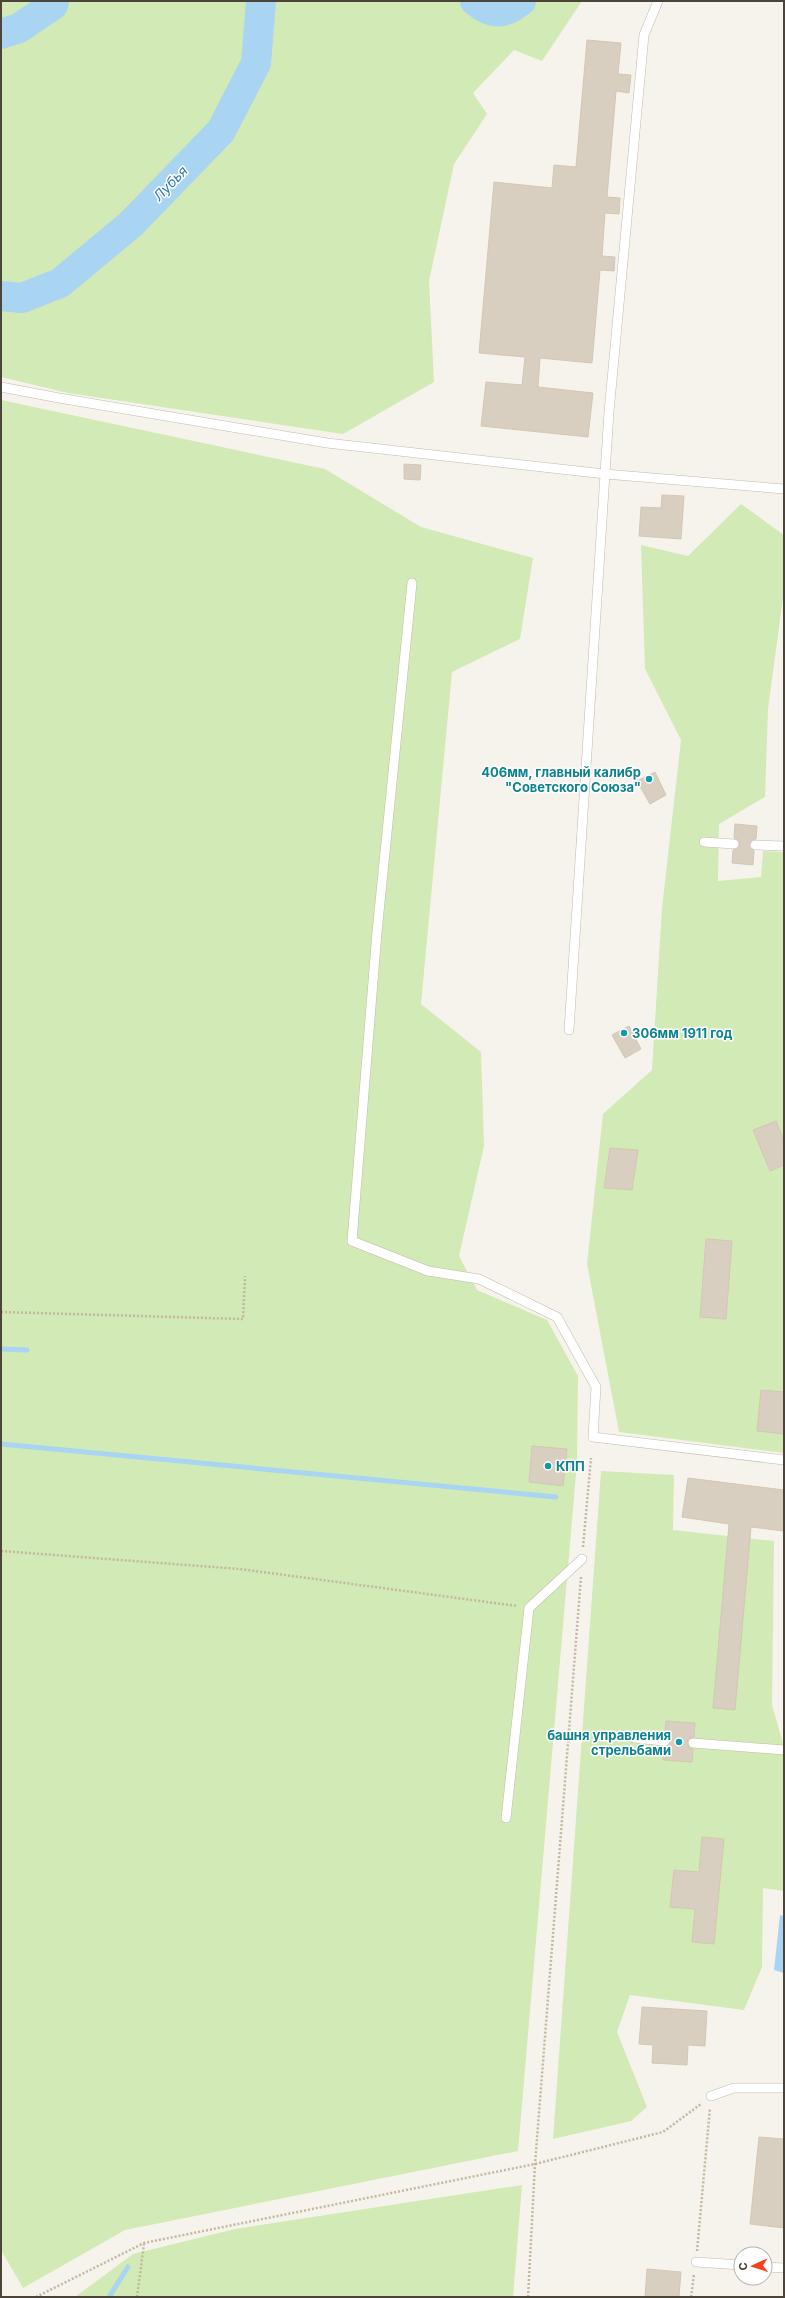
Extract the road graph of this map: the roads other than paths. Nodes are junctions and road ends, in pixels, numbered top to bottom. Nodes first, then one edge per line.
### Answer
1 (658, 1) edge
2 (1, 387) edge
3 (605, 474) junction
4 (784, 489) edge
5 (412, 583) dead end
6 (704, 842) dead end
7 (734, 844) dead end
8 (755, 845) dead end
9 (784, 846) edge
10 (569, 1030) dead end
11 (784, 1460) edge
12 (582, 1560) road end
13 (634, 1738) dead end
14 (664, 1741) dead end
15 (693, 1743) dead end
16 (784, 1750) edge
17 (506, 1818) dead end
18 (784, 2088) edge
19 (711, 2096) road end
20 (696, 2262) road end
21 (733, 2264) edge
22 (773, 2267) edge
23 (784, 2268) edge

1 - 3 lane
2 - 3 lane
3 - 4 lane
3 - 10 lane
5 - 11 lane
6 - 7 lane
8 - 9 lane
12 - 17 lane
13 - 14 lane
15 - 16 lane
18 - 19 lane
20 - 21 lane
22 - 23 lane

